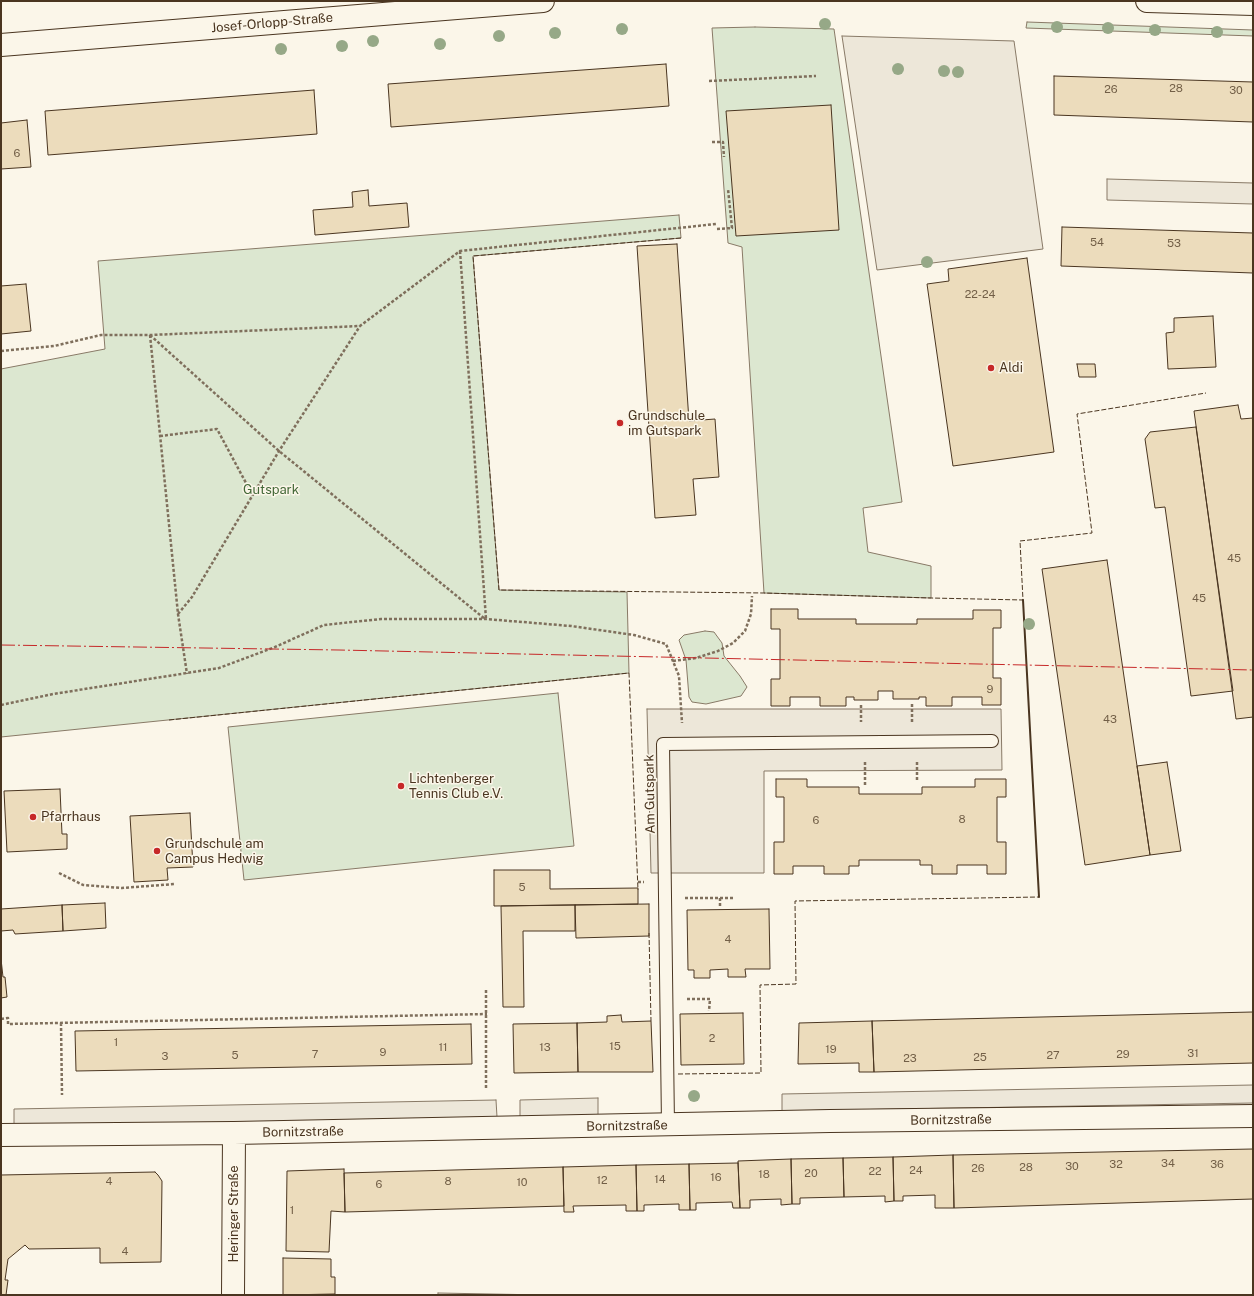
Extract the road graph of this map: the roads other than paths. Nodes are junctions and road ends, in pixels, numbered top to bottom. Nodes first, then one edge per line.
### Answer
1 (543, 1) edge
2 (1147, 1) edge
3 (1253, 4) edge
4 (408, 6) edge
5 (1, 45) edge
6 (992, 741) dead end
7 (1253, 1116) edge
8 (668, 1125) junction
9 (234, 1134) junction
10 (1, 1135) edge
11 (233, 1295) edge

1 - 4 street, Josef-Orlopp-Straße
2 - 3 street
4 - 5 street, Josef-Orlopp-Straße
6 - 8 lane, Am Gutspark
7 - 8 street, Bornitzstraße
8 - 9 street, Bornitzstraße
9 - 10 street, Bornitzstraße
9 - 11 street, Heringer Straße

